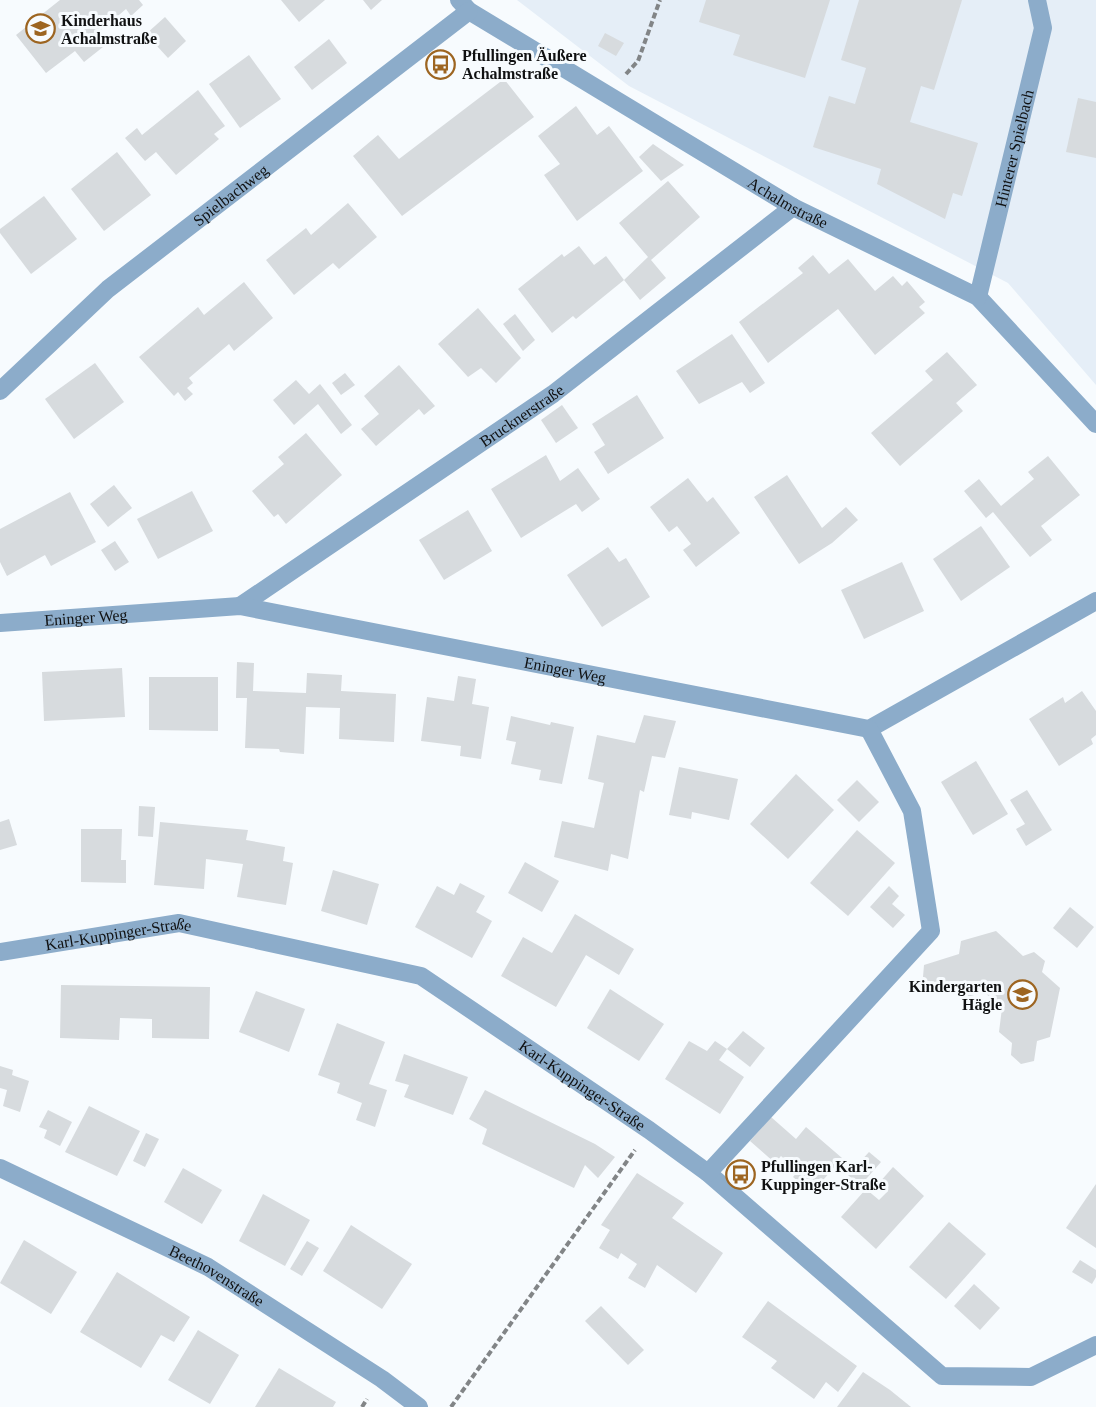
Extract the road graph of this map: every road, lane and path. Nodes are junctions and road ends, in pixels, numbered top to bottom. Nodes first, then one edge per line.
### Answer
1 (660, 0) edge
2 (1037, 0) edge
3 (464, 5) edge
4 (606, 94) junction
5 (793, 207) junction
6 (978, 297) junction
7 (0, 391) edge
8 (1096, 424) edge
9 (1096, 601) edge
10 (240, 606) junction
11 (0, 623) edge
12 (869, 729) junction
13 (0, 952) edge
14 (649, 1130) junction
15 (0, 1168) edge
16 (708, 1173) junction
17 (1096, 1345) edge
18 (418, 1407) edge
19 (451, 1407) edge

1 - 4 path
2 - 6 street, Hinterer Spielbach
3 - 4 street, Achalmstraße
3 - 7 street, Spielbachweg
4 - 5 street, Achalmstraße
5 - 6 street, Achalmstraße
5 - 10 street, Brucknerstraße
6 - 8 street, Achalmstraße
9 - 12 street
10 - 11 street, Eninger Weg
10 - 12 street, Eninger Weg
12 - 16 street
13 - 14 street, Karl-Kuppinger-Straße
14 - 16 street, Karl-Kuppinger-Straße
14 - 19 path
15 - 18 street, Beethovenstraße
16 - 17 street, Karl-Kuppinger-Straße

